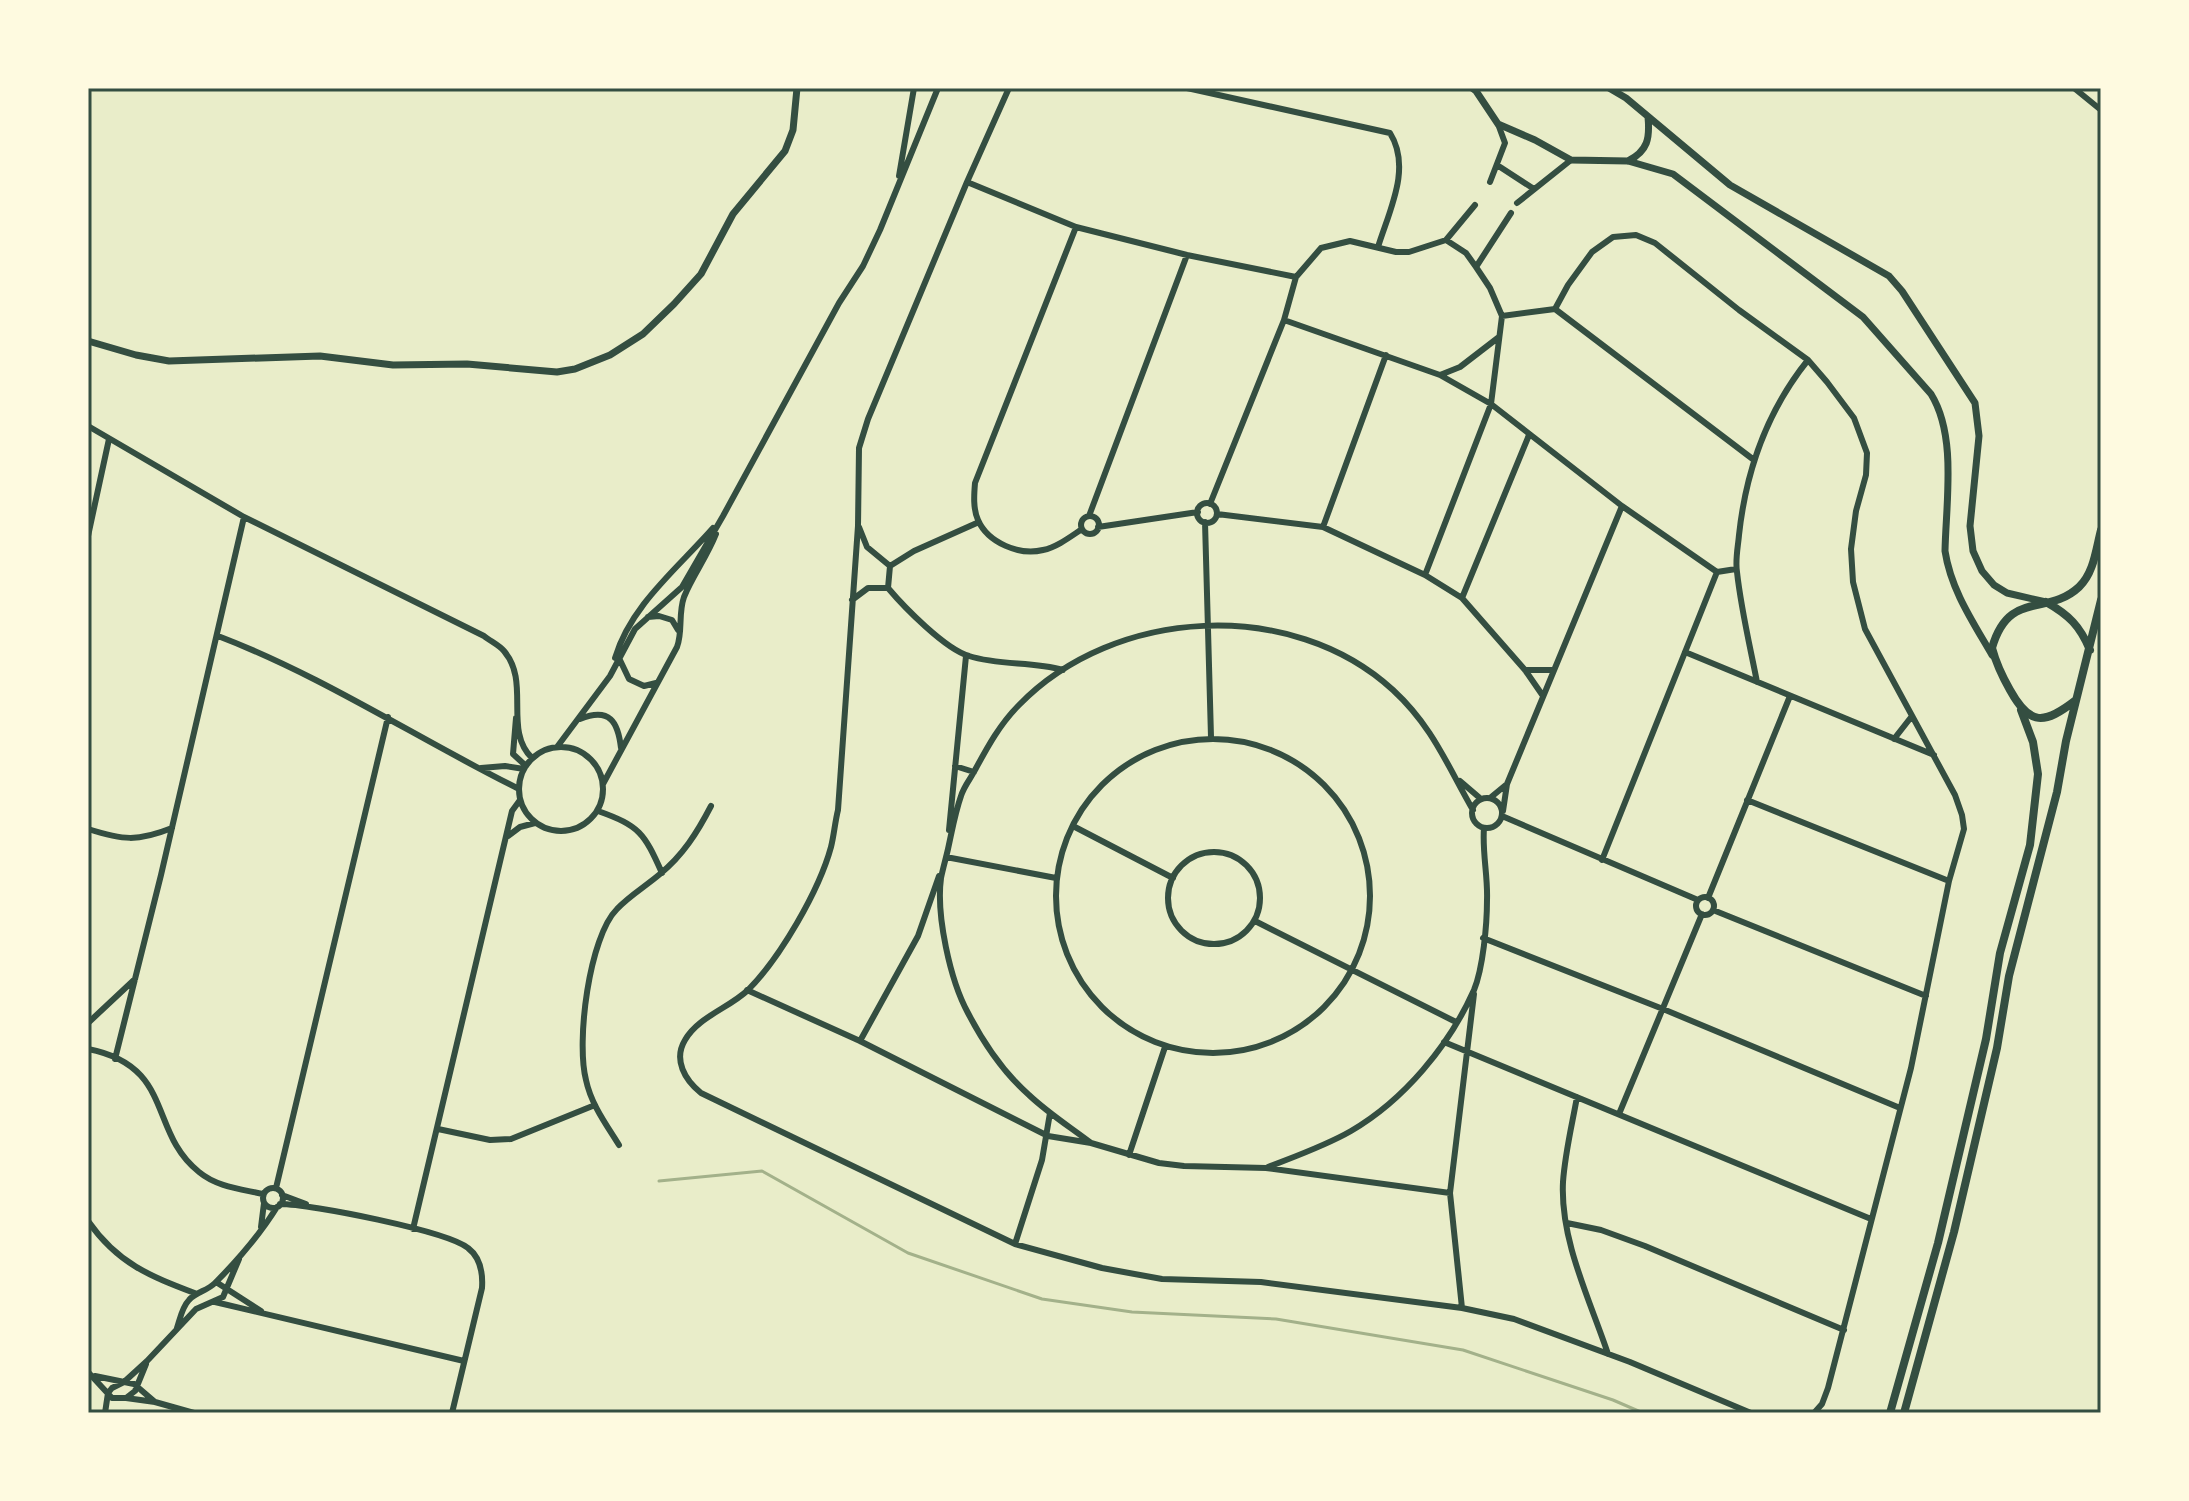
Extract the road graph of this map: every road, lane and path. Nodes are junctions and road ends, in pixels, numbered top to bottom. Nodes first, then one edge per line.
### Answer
1 (797, 88) edge
2 (914, 88) edge
3 (938, 88) edge
4 (1009, 88) edge
5 (1187, 88) edge
6 (1609, 88) edge
7 (2074, 88) edge
8 (1475, 89) edge
9 (2101, 109) edge
10 (1648, 117) junction
11 (1498, 124) junction
12 (1571, 160) junction
13 (1628, 161) junction
14 (1497, 165) junction
15 (967, 182) junction
16 (1490, 182) dead end
17 (897, 188) junction
18 (1534, 189) junction
19 (1517, 203) dead end
20 (1475, 205) dead end
21 (1511, 213) dead end
22 (1076, 227) junction
23 (1444, 240) junction
24 (1378, 247) junction
25 (1187, 255) junction
26 (1476, 267) junction
27 (1296, 277) junction
28 (1555, 309) junction
29 (1502, 316) junction
30 (1284, 320) junction
31 (1499, 337) junction
32 (88, 341) edge
33 (1386, 355) junction
34 (1808, 360) junction
35 (1440, 375) junction
36 (1491, 404) junction
37 (88, 426) edge
38 (1529, 435) junction
39 (109, 439) junction
40 (1754, 460) junction
41 (1210, 504) junction
42 (1622, 506) junction
43 (1198, 512) junction
44 (1217, 514) junction
45 (723, 516) junction
46 (1089, 516) junction
47 (244, 517) junction
48 (979, 522) junction
49 (1205, 522) junction
50 (858, 526) junction
51 (1098, 527) junction
52 (1323, 527) junction
53 (1082, 529) junction
54 (2101, 530) edge
55 (88, 536) edge
56 (857, 547) junction
57 (867, 547) junction
58 (890, 566) junction
59 (1736, 569) junction
60 (1717, 572) junction
61 (1425, 575) junction
62 (854, 578) junction
63 (868, 588) junction
64 (888, 588) junction
65 (1462, 598) junction
66 (852, 600) junction
67 (2101, 600) edge
68 (2046, 602) junction
69 (645, 618) junction
70 (1206, 624) junction
71 (218, 636) junction
72 (681, 637) junction
73 (2090, 651) junction
74 (1685, 652) junction
75 (966, 656) junction
76 (619, 658) junction
77 (1997, 664) junction
78 (1063, 670) junction
79 (1525, 670) junction
80 (1554, 670) junction
81 (610, 676) junction
82 (658, 681) junction
83 (1757, 682) junction
84 (1543, 696) junction
85 (1790, 696) junction
86 (2076, 700) junction
87 (517, 707) junction
88 (2021, 710) junction
89 (1912, 716) junction
90 (388, 717) junction
91 (577, 720) junction
92 (1211, 737) junction
93 (1894, 739) junction
94 (557, 747) junction
95 (621, 748) junction
96 (1934, 755) junction
97 (532, 758) junction
98 (955, 766) junction
99 (525, 767) junction
100 (477, 768) junction
101 (974, 772) junction
102 (1458, 779) junction
103 (603, 784) junction
104 (1507, 784) junction
105 (519, 789) junction
106 (1490, 798) junction
107 (1481, 799) junction
108 (520, 800) junction
109 (1747, 800) junction
110 (711, 806) dead end
111 (1473, 810) junction
112 (598, 811) junction
113 (1502, 814) junction
114 (535, 823) junction
115 (1476, 823) junction
116 (1073, 826) junction
117 (172, 828) junction
118 (1484, 828) junction
119 (88, 829) edge
120 (508, 836) junction
121 (1483, 844) junction
122 (946, 857) junction
123 (1602, 860) junction
124 (662, 873) junction
125 (1056, 878) junction
126 (1173, 878) junction
127 (1949, 881) junction
128 (1708, 898) junction
129 (1698, 900) junction
130 (1713, 910) junction
131 (1702, 914) junction
132 (1255, 921) junction
133 (1483, 938) junction
134 (1355, 971) junction
135 (135, 979) junction
136 (1475, 988) junction
137 (747, 990) junction
138 (1926, 996) junction
139 (1663, 1009) junction
140 (1456, 1022) junction
141 (88, 1023) edge
142 (860, 1041) junction
143 (1444, 1042) junction
144 (1165, 1047) junction
145 (88, 1049) edge
146 (1468, 1051) junction
147 (115, 1059) junction
148 (1577, 1097) junction
149 (595, 1105) junction
150 (1900, 1108) junction
151 (1050, 1113) junction
152 (1619, 1114) junction
153 (438, 1129) junction
154 (1048, 1136) junction
155 (1091, 1143) junction
156 (619, 1145) dead end
157 (1129, 1155) junction
158 (1266, 1168) junction
159 (276, 1188) junction
160 (1450, 1193) junction
161 (263, 1194) junction
162 (282, 1195) junction
163 (264, 1203) junction
164 (279, 1206) junction
165 (313, 1207) junction
166 (1871, 1219) junction
167 (88, 1221) edge
168 (1567, 1223) junction
169 (413, 1229) junction
170 (259, 1235) junction
171 (1015, 1244) junction
172 (239, 1259) junction
173 (216, 1282) junction
174 (174, 1287) junction
175 (227, 1290) junction
176 (197, 1294) junction
177 (215, 1302) junction
178 (186, 1303) junction
179 (1462, 1308) junction
180 (196, 1309) junction
181 (264, 1313) junction
182 (1844, 1330) junction
183 (176, 1332) junction
184 (1608, 1354) junction
185 (147, 1361) junction
186 (464, 1361) junction
187 (90, 1374) edge
188 (124, 1382) junction
189 (139, 1386) junction
190 (108, 1393) junction
191 (122, 1398) junction
192 (155, 1402) junction
193 (107, 1413) edge
194 (194, 1413) edge
195 (452, 1413) edge
196 (1751, 1413) edge
197 (1814, 1413) edge
198 (1890, 1413) edge
199 (1904, 1413) edge

1 - 32 street
2 - 17 street
3 - 17 street
4 - 15 street
5 - 24 street
6 - 10 street
7 - 9 street
8 - 11 street
10 - 13 street
10 - 68 street
11 - 12 street
11 - 14 street
12 - 13 street
12 - 18 street
13 - 77 street
14 - 16 street
14 - 18 street
15 - 22 street
15 - 50 street
17 - 45 street
18 - 19 street
20 - 23 street
21 - 26 street
22 - 25 street
22 - 48 street
23 - 24 street
23 - 26 street
24 - 27 street
25 - 27 street
25 - 46 street
26 - 29 street
27 - 30 street
28 - 29 street
28 - 34 street
28 - 40 street
29 - 31 street
30 - 33 street
30 - 41 street
31 - 35 street
31 - 36 street
33 - 35 street
33 - 52 street
34 - 40 street
34 - 89 street
35 - 36 street
36 - 38 street
36 - 61 street
37 - 39 street
38 - 42 street
38 - 65 street
39 - 47 street
39 - 55 street
40 - 59 street
41 - 43 street
41 - 44 street
42 - 60 street
42 - 80 street
43 - 49 street
43 - 51 street
44 - 49 street
44 - 52 street
45 - 69 street
45 - 72 street
45 - 81 street
46 - 51 street
46 - 53 street
47 - 71 street
47 - 87 street
48 - 53 street
48 - 58 street
49 - 70 street
50 - 56 street
50 - 57 street
51 - 53 street
52 - 61 street
54 - 68 main road
56 - 57 street
56 - 62 street
57 - 58 street
58 - 64 street
59 - 60 street
59 - 83 street
60 - 74 street
61 - 65 street
62 - 63 street
62 - 66 street
63 - 64 street
63 - 66 street
64 - 75 street
65 - 79 street
66 - 137 street
67 - 73 main road
68 - 73 main road
68 - 77 main road
69 - 72 street
69 - 76 street
70 - 78 street
70 - 92 street
70 - 102 street
71 - 90 street
71 - 117 street
72 - 82 street
73 - 86 main road
74 - 83 street
74 - 123 street
75 - 78 street
75 - 98 street
76 - 81 street
76 - 82 street
77 - 88 main road
78 - 101 street
79 - 80 street
79 - 84 street
80 - 84 street
81 - 91 street
82 - 95 street
83 - 85 street
84 - 104 street
85 - 93 street
85 - 109 street
86 - 88 main road
86 - 199 main road
87 - 97 street
87 - 99 street
88 - 198 main road
89 - 93 street
89 - 96 street
90 - 100 street
90 - 159 street
91 - 94 street
91 - 95 street
92 - 116 street
92 - 134 street
93 - 96 street
94 - 97 street
94 - 103 street
95 - 103 street
96 - 127 street
97 - 99 street
98 - 101 street
98 - 122 street
99 - 100 street
99 - 105 street
100 - 105 street
101 - 122 street
102 - 107 street
102 - 111 street
103 - 112 street
104 - 106 street
104 - 113 street
105 - 108 street
106 - 107 street
106 - 113 street
107 - 111 street
108 - 114 street
108 - 120 street
109 - 127 street
109 - 128 street
110 - 124 street
111 - 115 street
112 - 114 street
112 - 124 street
113 - 118 street
113 - 123 street
114 - 120 street
115 - 118 street
115 - 121 street
116 - 125 street
116 - 126 street
117 - 119 street
117 - 135 street
118 - 121 street
120 - 153 street
121 - 133 street
122 - 125 street
122 - 142 street
122 - 151 street
123 - 129 street
124 - 149 street
125 - 144 street
126 - 132 street
126 - 132 street
127 - 138 street
128 - 129 street
128 - 130 street
129 - 131 street
130 - 131 street
130 - 138 street
131 - 139 street
132 - 134 street
133 - 136 street
133 - 139 street
134 - 140 street
134 - 144 street
135 - 141 street
135 - 147 street
136 - 140 street
136 - 146 street
137 - 142 street
137 - 171 street
138 - 150 street
139 - 150 street
139 - 152 street
140 - 143 street
142 - 154 street
143 - 146 street
143 - 158 street
144 - 157 street
145 - 147 street
146 - 148 street
146 - 160 street
147 - 161 street
148 - 152 street
148 - 168 street
149 - 153 street
149 - 156 street
150 - 166 street
151 - 154 street
151 - 155 street
152 - 166 street
153 - 169 street
154 - 155 street
154 - 171 street
155 - 157 street
157 - 158 street
158 - 160 street
159 - 161 street
159 - 162 street
160 - 179 street
161 - 163 street
162 - 164 street
162 - 165 street
163 - 164 street
163 - 170 street
164 - 165 street
164 - 170 street
165 - 169 street
166 - 182 street
167 - 174 street
168 - 182 street
168 - 184 street
169 - 186 street
170 - 172 street
171 - 179 street
172 - 173 street
172 - 175 street
173 - 175 street
173 - 176 street
174 - 176 street
174 - 178 street
175 - 177 street
175 - 181 street
176 - 178 street
177 - 180 street
177 - 181 street
178 - 180 street
178 - 183 street
179 - 184 street
180 - 183 street
181 - 186 street
182 - 197 street
183 - 185 street
184 - 196 street
185 - 188 street
185 - 189 street
186 - 195 street
187 - 188 street
187 - 190 street
188 - 189 street
188 - 190 street
189 - 191 street
189 - 192 street
190 - 191 street
190 - 193 street
191 - 192 street
191 - 193 street
192 - 194 street

